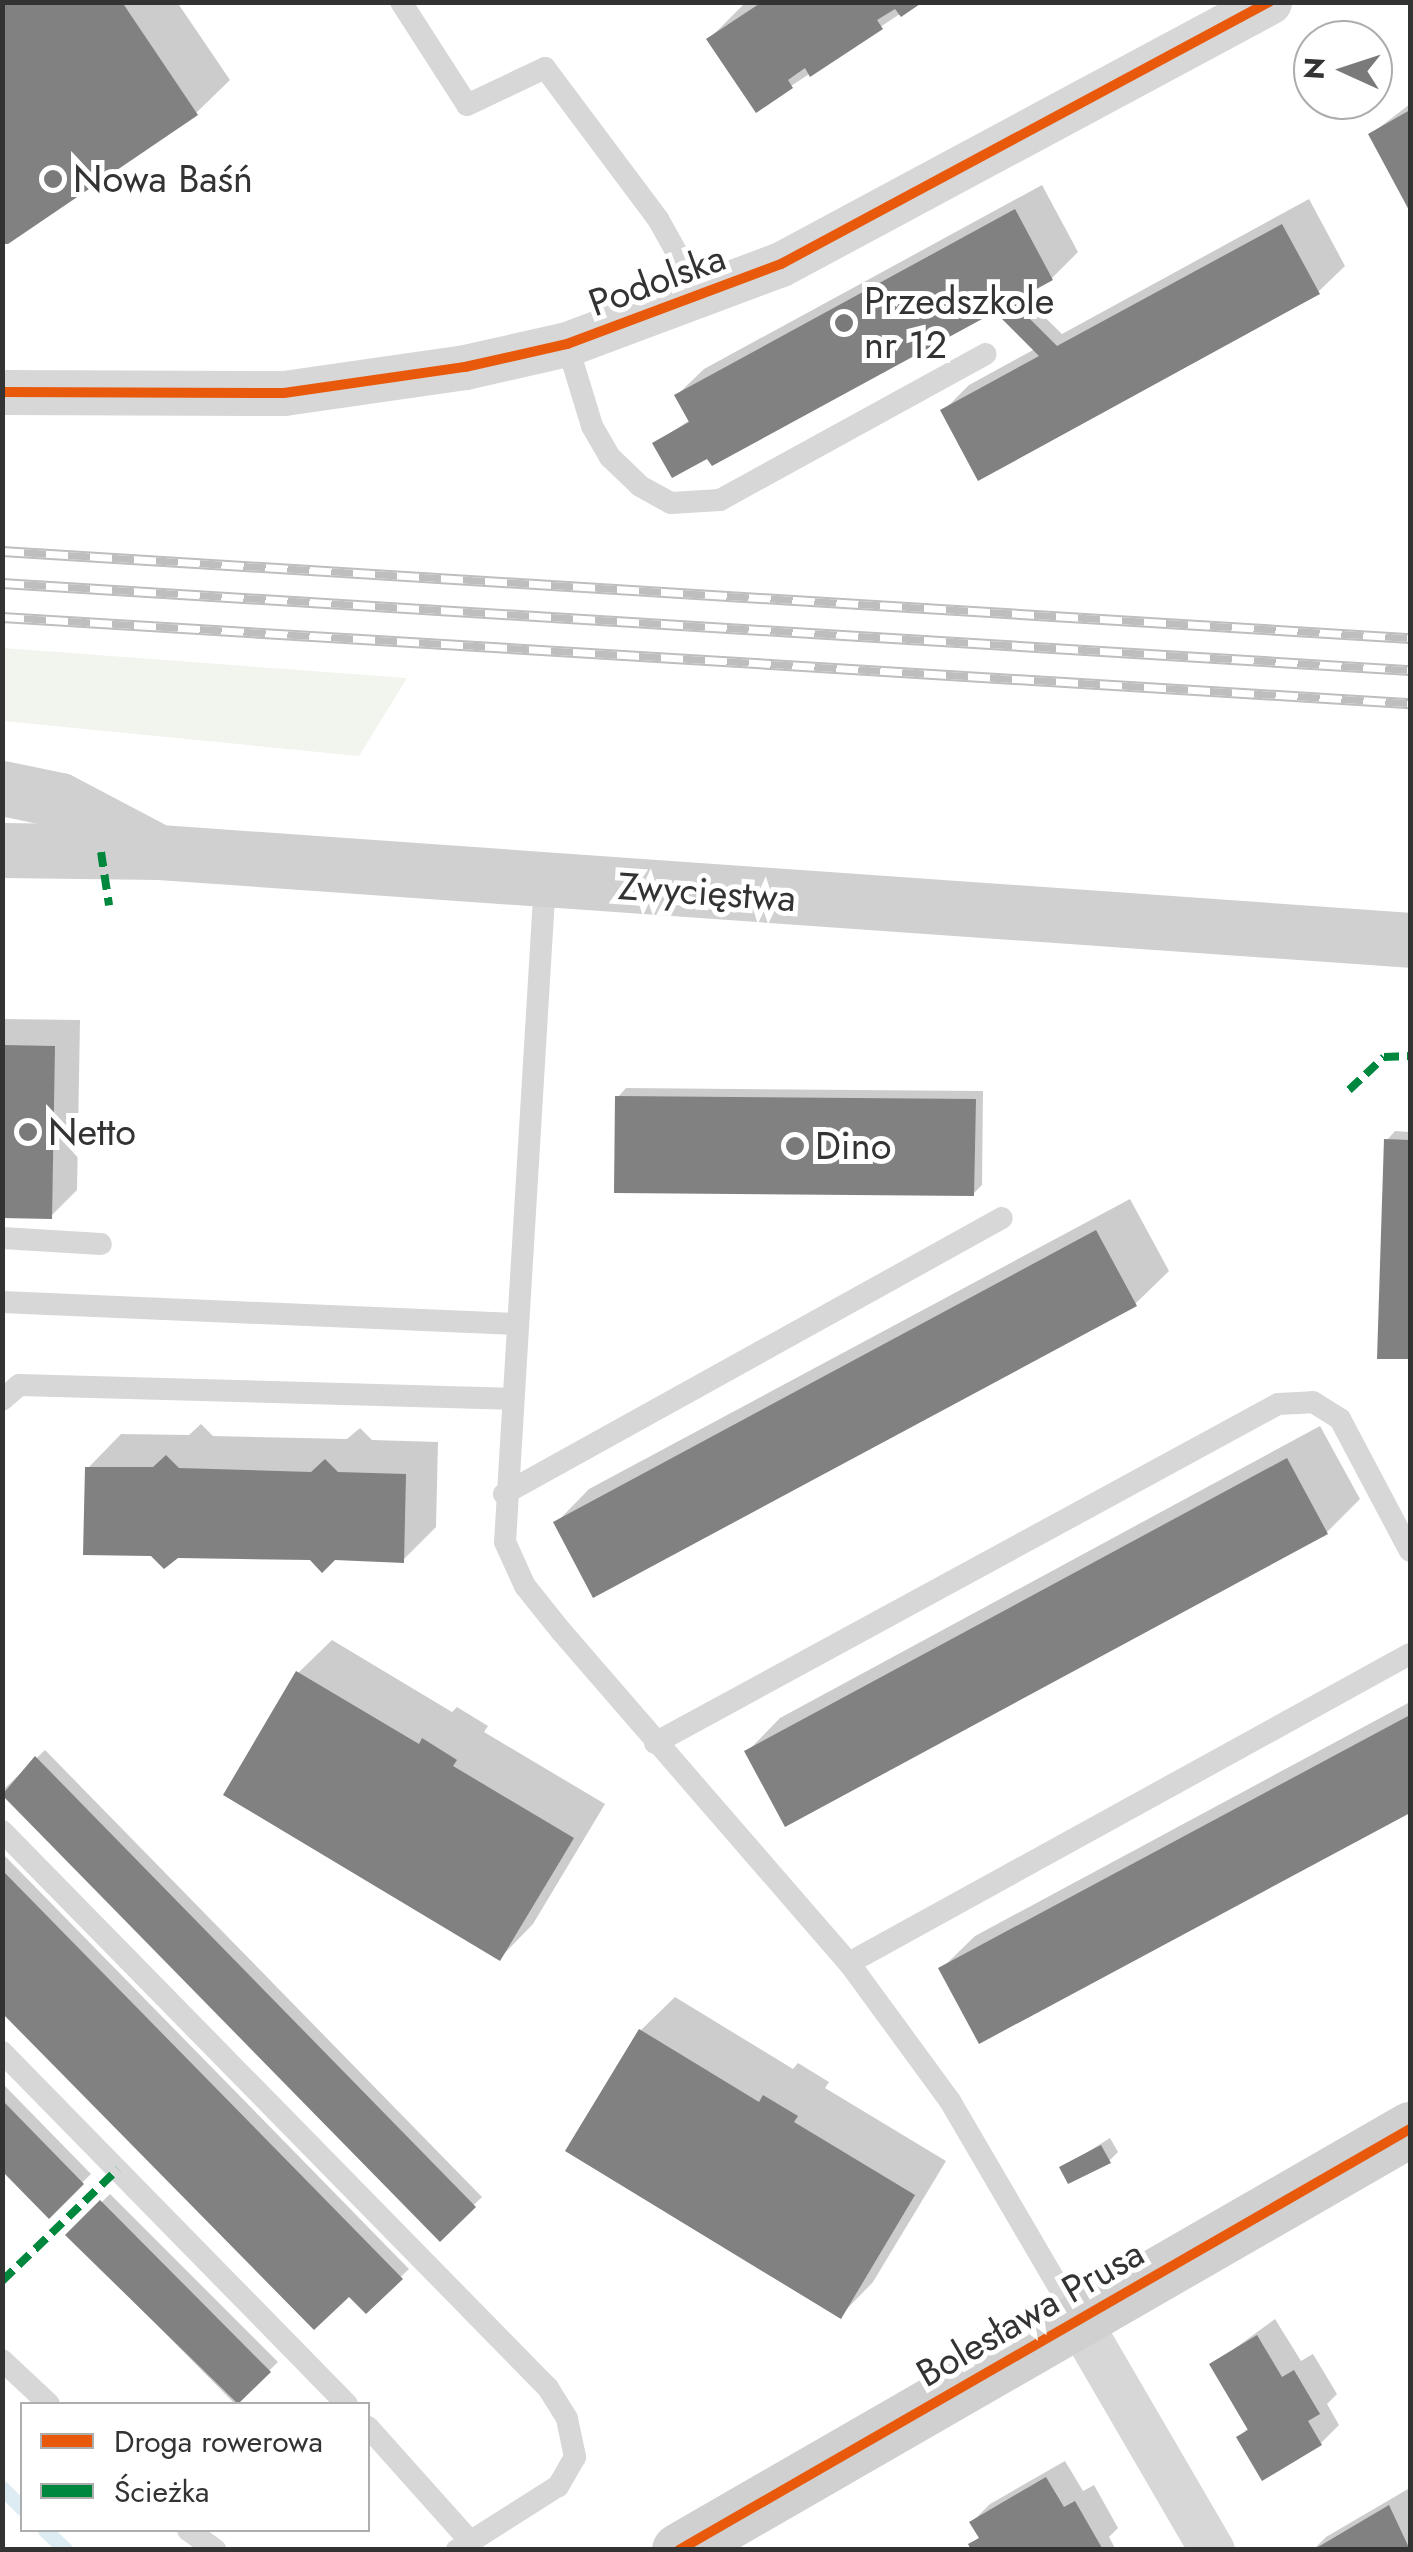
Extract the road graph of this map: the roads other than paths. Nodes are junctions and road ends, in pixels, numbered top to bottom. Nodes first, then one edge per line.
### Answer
1 (401, 2) edge
2 (1269, 2) edge
3 (702, 298) junction
4 (567, 344) junction
5 (986, 354) dead end
6 (2, 392) edge
7 (2, 788) edge
8 (2, 850) edge
9 (158, 852) junction
10 (546, 881) junction
11 (1410, 940) edge
12 (1002, 1218) dead end
13 (2, 1238) edge
14 (102, 1244) dead end
15 (2, 1302) edge
16 (515, 1324) junction
17 (2, 1400) edge
18 (509, 1400) junction
19 (504, 1494) junction
20 (1410, 1551) edge
21 (1410, 1654) edge
22 (655, 1742) junction
23 (2, 1831) edge
24 (848, 1962) junction
25 (2, 2052) edge
26 (1410, 2128) edge
27 (1078, 2320) junction
28 (2, 2360) edge
29 (47, 2402) edge
30 (345, 2402) edge
31 (370, 2429) edge
32 (191, 2532) edge
33 (464, 2545) edge
34 (216, 2550) edge
35 (678, 2550) edge
36 (1212, 2550) edge

1 - 3 lane
2 - 3 street, Podolska
3 - 4 street, Podolska
4 - 5 lane
4 - 6 street, Podolska
7 - 9 main road
8 - 9 main road, Zwycięstwa
9 - 10 main road, Zwycięstwa
10 - 11 main road, Zwycięstwa
10 - 16 lane
12 - 19 lane
13 - 14 lane
15 - 16 lane
16 - 18 lane
17 - 18 lane
18 - 19 lane
19 - 22 lane
20 - 22 lane
21 - 24 lane
22 - 24 lane
23 - 33 lane
24 - 27 lane
25 - 30 lane
26 - 27 main road, Bolesława Prusa
27 - 35 main road, Bolesława Prusa
27 - 36 street
28 - 29 lane
31 - 33 lane
32 - 34 lane

